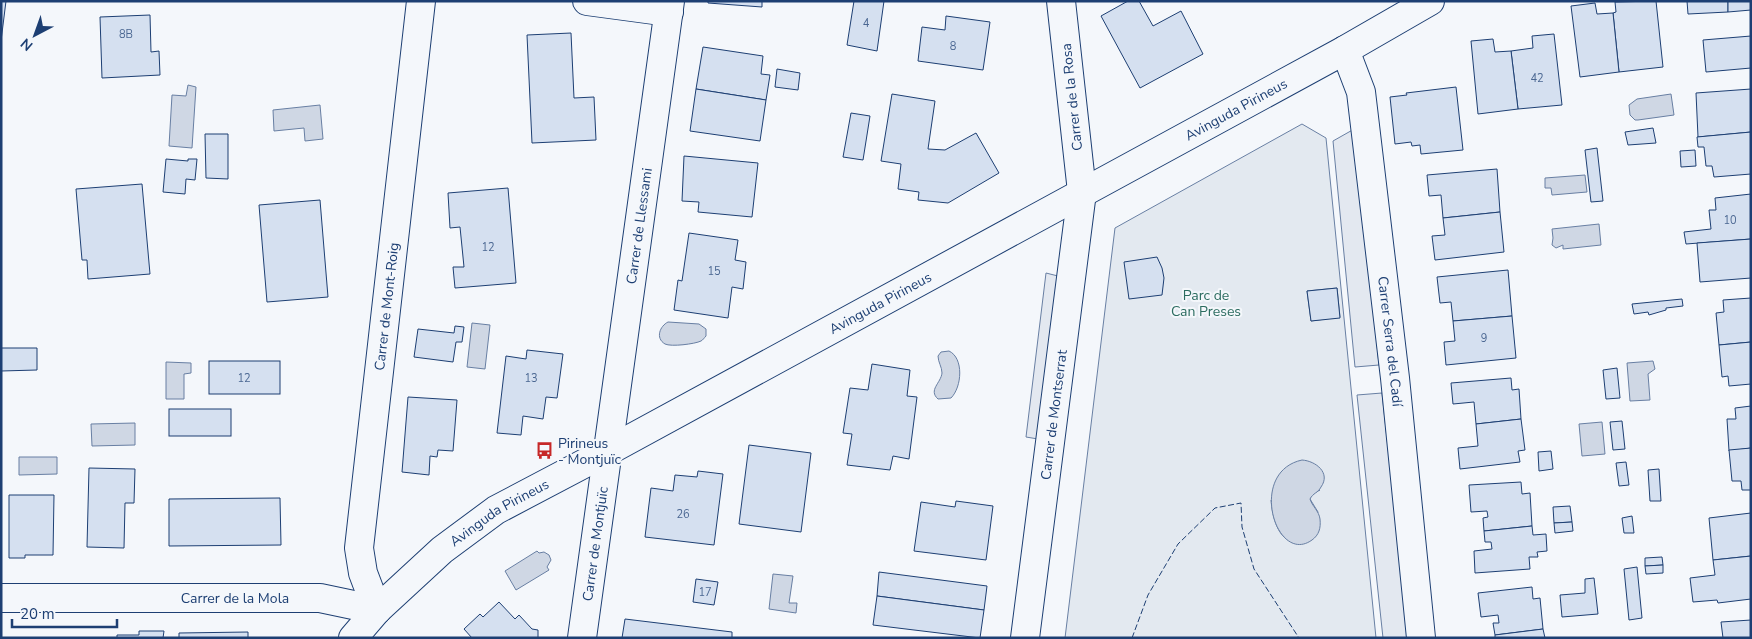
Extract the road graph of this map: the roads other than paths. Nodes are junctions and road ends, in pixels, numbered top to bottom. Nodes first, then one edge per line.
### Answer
1 (421, 1) edge
2 (587, 1) edge
3 (1061, 1) edge
4 (1428, 2) edge
5 (670, 7) edge
6 (1345, 50) junction
7 (1082, 192) junction
8 (608, 451) junction
9 (1, 598) edge
10 (377, 610) junction
11 (353, 638) edge
12 (582, 638) edge
13 (1025, 638) edge
14 (1421, 638) edge

1 - 10 street, Carrer de Mont-Roig
2 - 5 street
3 - 7 street, Carrer de la Rosa
4 - 6 street, Avinguda Pirineus
5 - 8 street, Carrer de Llessami
6 - 7 street, Avinguda Pirineus
6 - 14 street, Carrer Serra del Cadí
7 - 8 street, Avinguda Pirineus
7 - 13 street, Carrer de Montserrat
8 - 10 street, Avinguda Pirineus
8 - 12 street, Carrer de Montjuïc
9 - 10 street, Carrer de la Mola
10 - 11 street, Avinguda Pirineus

